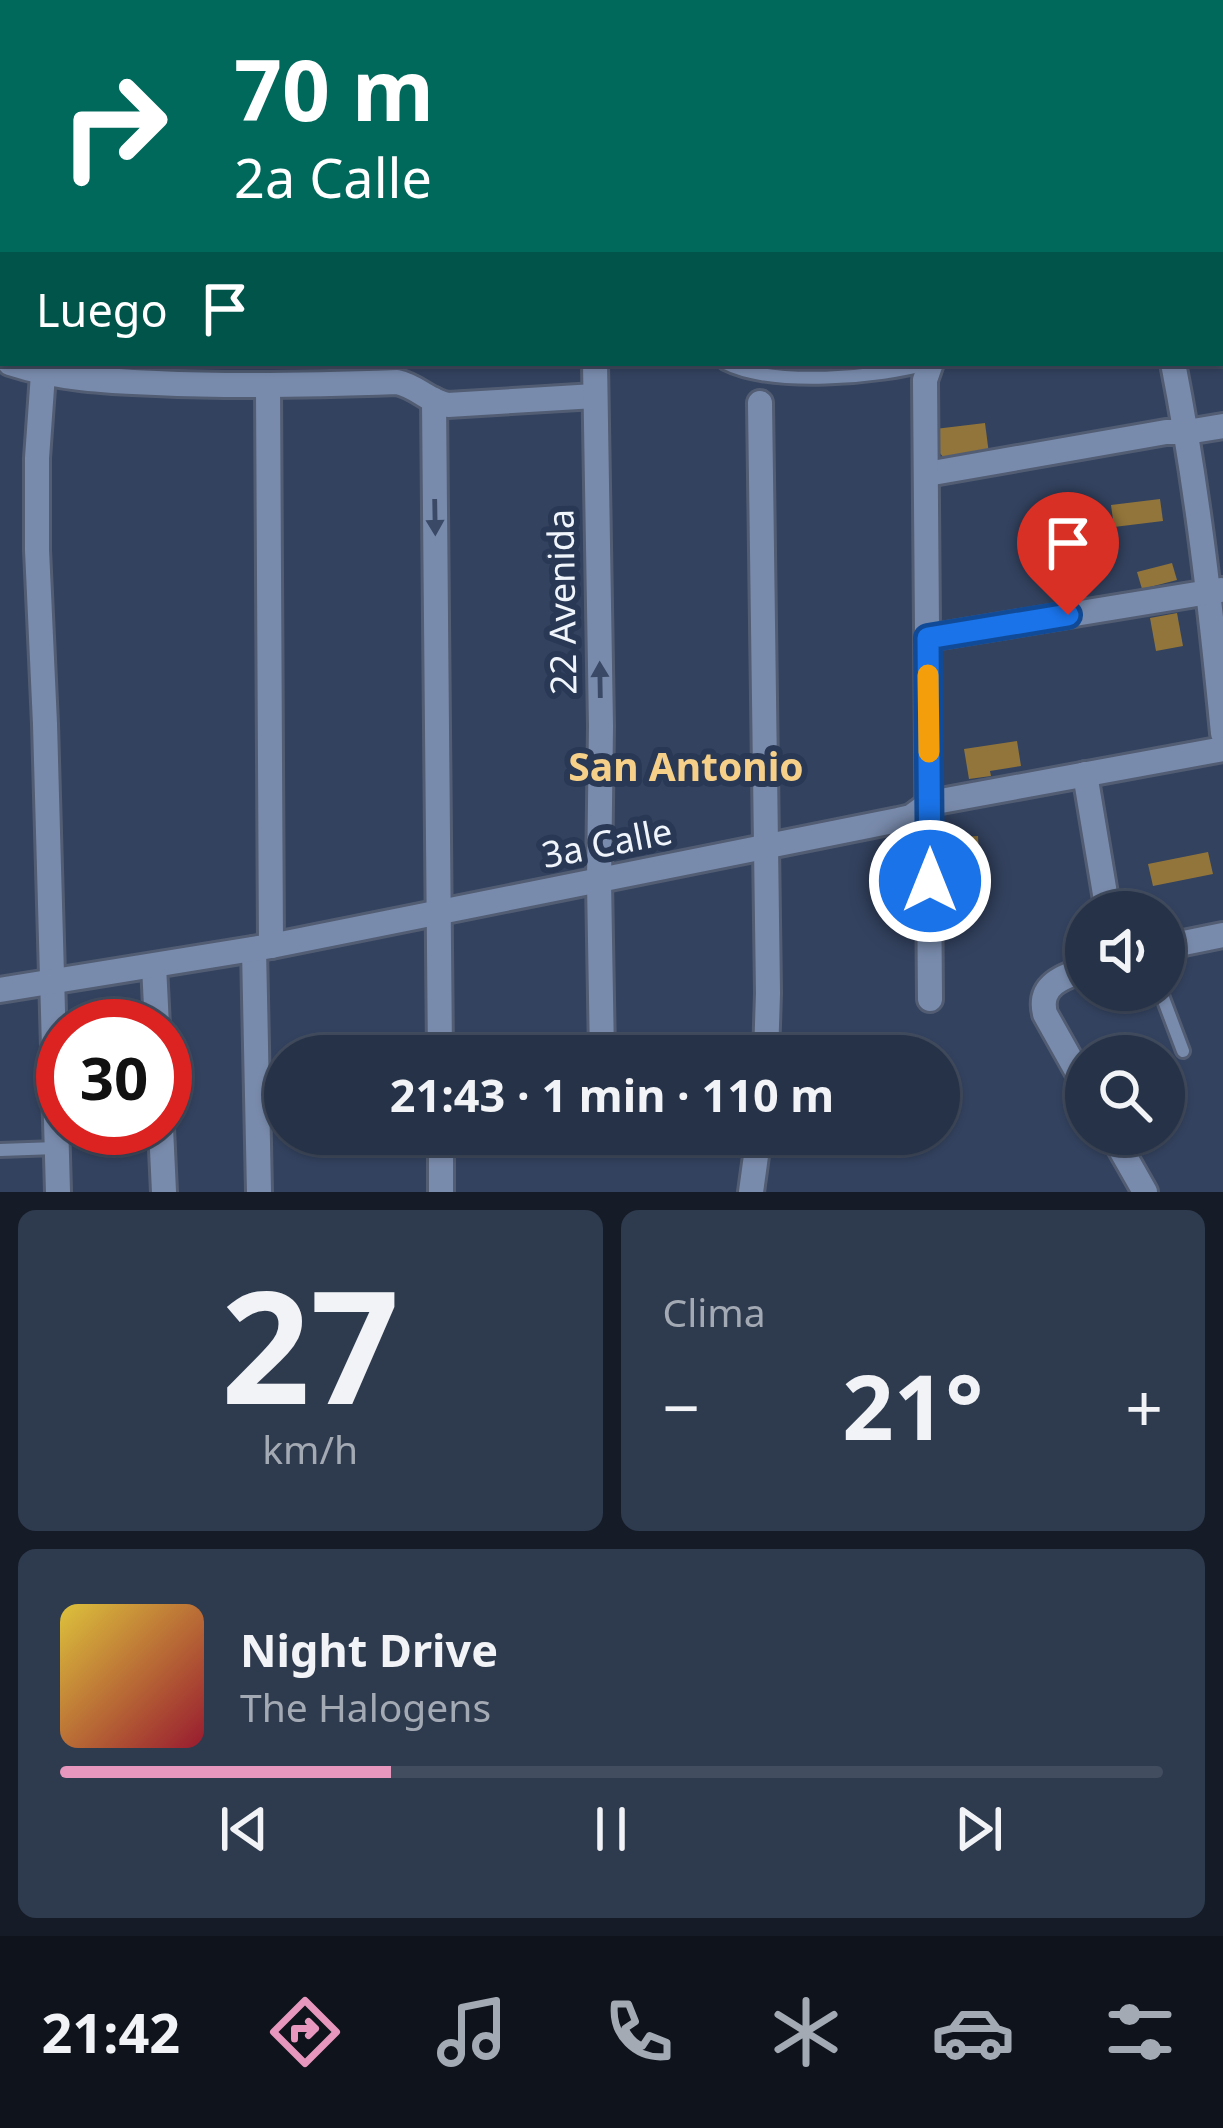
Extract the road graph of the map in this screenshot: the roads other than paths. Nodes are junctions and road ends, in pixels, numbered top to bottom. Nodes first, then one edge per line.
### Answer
1 (19, 366) edge
2 (733, 366) edge
3 (915, 366) edge
4 (930, 366) edge
5 (1174, 366) edge
6 (43, 374) junction
7 (595, 378) edge
8 (268, 387) junction
9 (434, 400) junction
10 (760, 403) dead end
11 (1223, 426) edge
12 (1187, 432) junction
13 (926, 474) junction
14 (1216, 591) edge
15 (928, 638) junction
16 (1223, 733) edge
17 (1223, 749) edge
18 (1085, 774) junction
19 (930, 803) junction
20 (764, 849) junction
21 (599, 881) junction
22 (1104, 891) edge
23 (439, 914) junction
24 (1223, 935) edge
25 (1185, 943) edge
26 (263, 948) junction
27 (154, 966) junction
28 (1065, 976) edge
29 (53, 981) junction
30 (0, 990) edge
31 (53, 999) edge
32 (156, 999) edge
33 (929, 999) dead end
34 (440, 1035) edge
35 (602, 1035) edge
36 (767, 1035) edge
37 (1065, 1050) edge
38 (36, 1149) edge
39 (0, 1150) edge
40 (57, 1155) edge
41 (162, 1155) edge
42 (441, 1155) edge
43 (756, 1155) edge
44 (1124, 1155) edge
45 (58, 1192) edge
46 (164, 1192) edge
47 (259, 1192) edge
48 (441, 1192) edge
49 (751, 1192) edge
50 (1145, 1192) edge

1 - 6 street
2 - 3 lane
4 - 13 street
5 - 12 street
6 - 8 street
6 - 29 street
7 - 9 street
21 -> 7 street, 22 Avenida
8 - 9 street
8 - 26 street
9 -> 23 street
10 - 20 street
11 - 12 street
12 - 13 street
12 - 14 street
13 - 15 street
14 - 15 street
14 - 16 street
15 - 19 street
17 - 18 street, 3a Calle
18 - 19 street, 3a Calle
18 - 22 street
19 - 20 street, 3a Calle
19 - 33 street
20 - 21 street, 3a Calle
20 - 36 street
21 - 23 street, 3a Calle
21 - 35 street, 22 Avenida
23 - 26 street, 3a Calle
23 - 34 street
24 - 25 street
26 - 27 street, 3a Calle
26 - 47 street
27 - 29 street, 3a Calle
27 - 32 street
28 - 37 street
29 - 30 street, 3a Calle
29 - 31 street
38 - 39 lane
40 - 45 street
41 - 46 street
42 - 48 street
43 - 49 street
44 - 50 street

